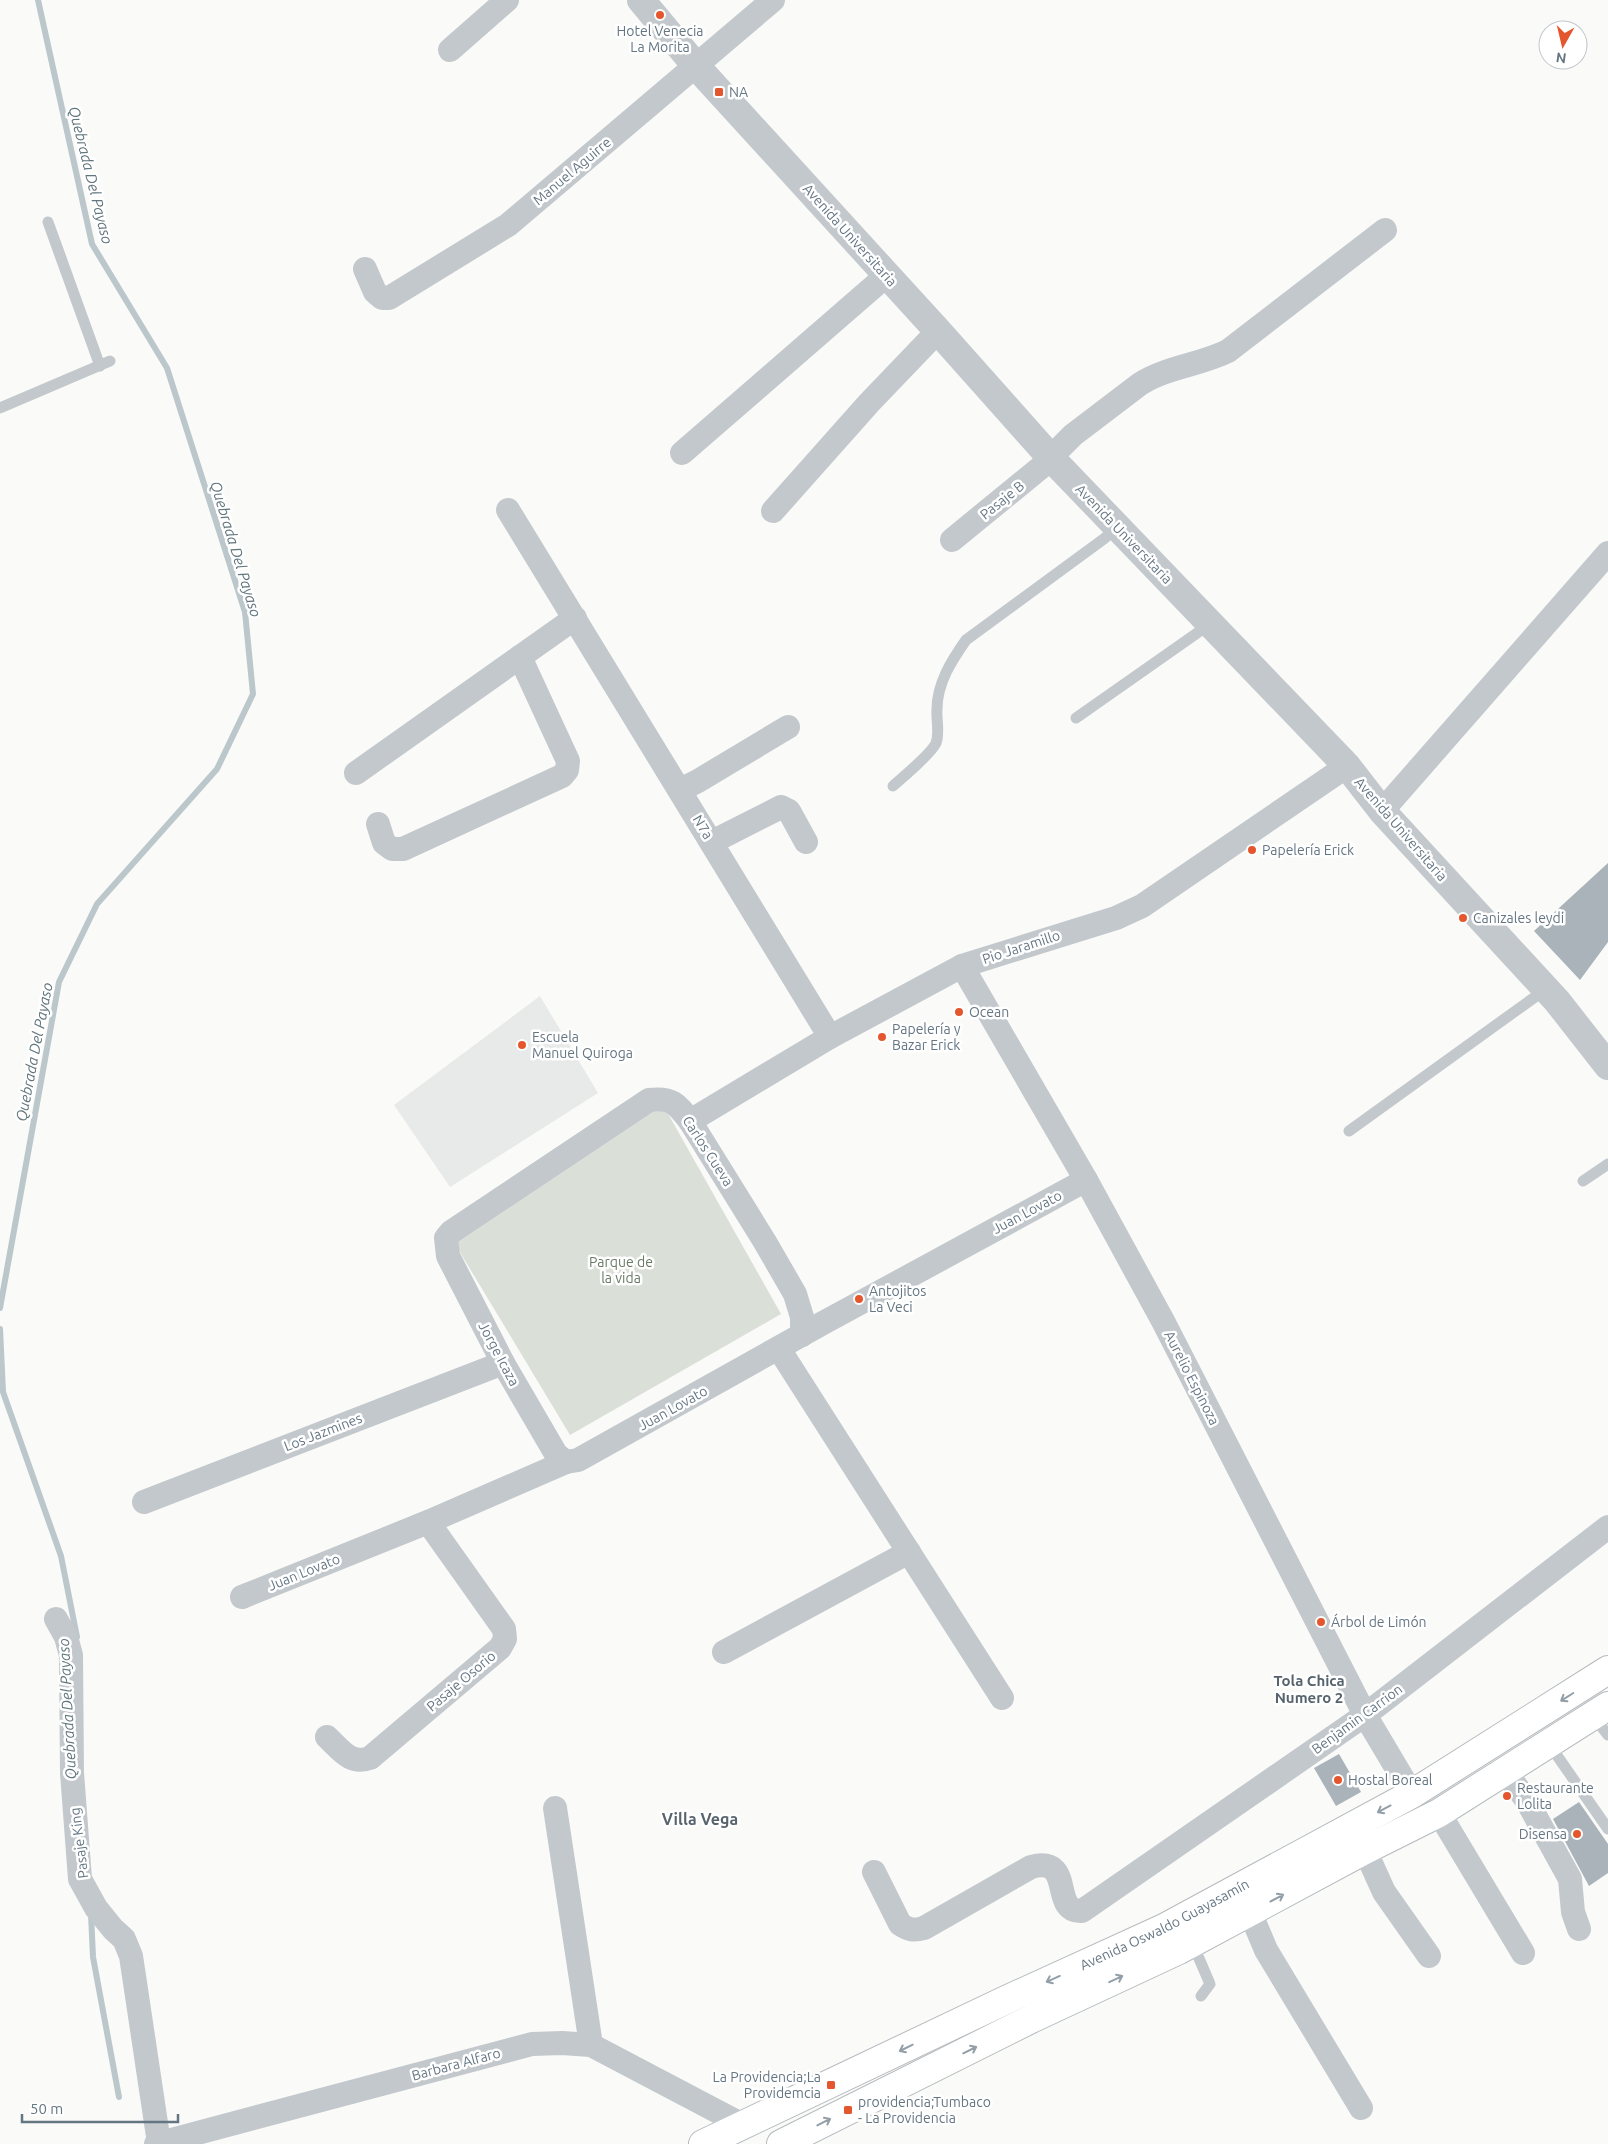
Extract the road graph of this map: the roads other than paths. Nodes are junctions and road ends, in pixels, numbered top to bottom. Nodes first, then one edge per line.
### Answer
1 (507, 0) edge
2 (641, 0) edge
3 (773, 0) edge
4 (450, 50) dead end
5 (696, 66) junction
6 (48, 222) dead end
7 (1386, 230) dead end
8 (365, 270) dead end
9 (887, 276) junction
10 (938, 331) junction
11 (1, 404) edge
12 (682, 453) dead end
13 (1051, 458) junction
14 (508, 510) dead end
15 (773, 511) dead end
16 (1117, 527) junction
17 (952, 540) dead end
18 (1608, 553) edge
19 (575, 618) junction
20 (1210, 624) junction
21 (520, 657) junction
22 (1076, 718) dead end
23 (788, 727) dead end
24 (1347, 766) junction
25 (356, 773) dead end
26 (893, 786) dead end
27 (680, 790) junction
28 (1382, 811) junction
29 (378, 824) dead end
30 (712, 842) junction
31 (806, 842) dead end
32 (962, 966) junction
33 (1546, 989) junction
34 (830, 1037) junction
35 (1608, 1066) edge
36 (690, 1121) junction
37 (1349, 1131) dead end
38 (1608, 1164) edge
39 (1086, 1180) junction
40 (1583, 1181) dead end
41 (446, 1238) joint
42 (802, 1335) junction
43 (779, 1349) junction
44 (502, 1363) junction
45 (566, 1462) junction
46 (144, 1502) dead end
47 (428, 1522) junction
48 (1608, 1527) edge
49 (909, 1552) junction
50 (242, 1597) dead end
51 (56, 1619) dead end
52 (724, 1652) dead end
53 (1608, 1670) edge
54 (1002, 1698) dead end
55 (1365, 1715) junction
56 (1603, 1719) edge
57 (327, 1737) dead end
58 (1549, 1744) junction
59 (1505, 1771) junction
60 (1412, 1794) junction
61 (555, 1808) dead end
62 (1439, 1813) junction
63 (1608, 1829) edge
64 (1365, 1850) junction
65 (874, 1872) dead end
66 (1250, 1912) junction
67 (1579, 1929) dead end
68 (1192, 1942) junction
69 (1523, 1953) dead end
70 (1428, 1956) dead end
71 (1201, 1996) dead end
72 (591, 2045) junction
73 (1361, 2108) dead end
74 (743, 2125) junction
75 (157, 2144) edge
76 (703, 2144) edge
77 (781, 2144) edge

1 - 4 street
2 - 5 street, Avenida Universitaria
3 - 5 street, Manuel Aguirre
5 - 8 street, Manuel Aguirre
5 - 9 street, Avenida Universitaria
6 - 11 lane
7 - 13 street, Pasaje B
9 - 10 street, Avenida Universitaria
9 - 12 street
10 - 13 street, Avenida Universitaria
10 - 15 street
13 - 16 street, Avenida Universitaria
13 - 17 street, Pasaje B
14 - 19 street, N7a
16 - 20 street, Avenida Universitaria
16 - 26 lane
18 - 28 street
19 - 21 street
19 - 27 street, N7a
20 - 22 lane
20 - 24 street, Avenida Universitaria
21 - 25 street
21 - 29 street
23 - 27 street
24 - 28 street, Avenida Universitaria
24 - 32 street, Pio Jaramillo
27 - 30 street, N7a
28 - 33 street, Avenida Universitaria
30 - 31 street
30 - 34 street, N7a
32 - 34 street, Pio Jaramillo
32 - 39 street, Aurelio Espinoza
33 - 35 street, Avenida Universitaria
33 - 37 lane
34 - 36 street, Pio Jaramillo
36 - 41 street, Carlos Cueva
36 - 42 street, Carlos Cueva
38 - 40 lane
39 - 42 street, Juan Lovato
39 - 55 street, Aurelio Espinoza
41 - 44 street, Jorge Icaza
42 - 43 street, Juan Lovato
43 - 45 street, Juan Lovato
43 - 49 street
44 - 45 street, Jorge Icaza
44 - 46 street, Los Jazmines
45 - 47 street, Juan Lovato
47 - 50 street, Juan Lovato
47 - 57 street, Pasaje Osorio
48 - 55 street, Benjamin Carrion
49 - 52 street
49 - 54 street
51 - 75 street, Pasaje King
53 -> 60 main road, Avenida Oswaldo Guayasamín
55 - 60 street, Aurelio Espinoza
55 - 65 street, Benjamin Carrion
56 - 58 main road, Avenida Oswaldo Guayasamín
58 - 59 main road, Avenida Oswaldo Guayasamín
58 - 63 lane
59 - 62 main road, Avenida Oswaldo Guayasamín
59 - 67 street
60 -> 74 main road, Avenida Oswaldo Guayasamín
61 - 72 street
62 - 64 main road, Avenida Oswaldo Guayasamín
62 - 69 street
66 -> 64 main road, Avenida Oswaldo Guayasamín
64 - 70 street
66 - 68 main road, Avenida Oswaldo Guayasamín
66 - 73 street
68 - 71 lane
77 -> 68 main road, Avenida Oswaldo Guayasamín
72 - 74 street, Barbara Alfaro
72 - 75 street, Barbara Alfaro
74 - 76 main road, Avenida Oswaldo Guayasamín

